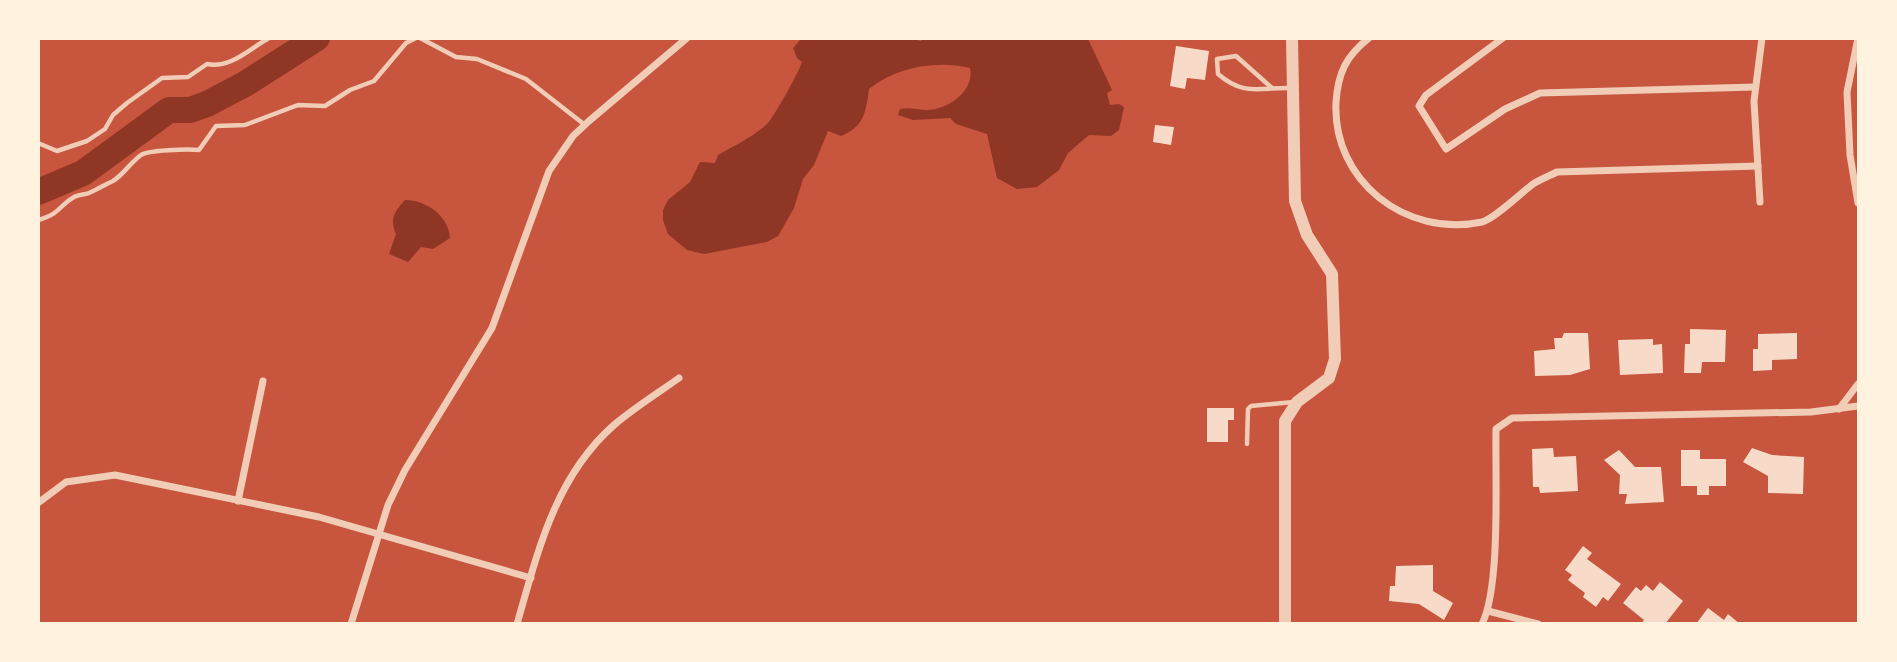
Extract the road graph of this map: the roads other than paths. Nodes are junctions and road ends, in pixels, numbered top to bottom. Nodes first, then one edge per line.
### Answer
1 (269, 38) edge
2 (418, 38) edge
3 (687, 38) edge
4 (1292, 38) edge
5 (1369, 38) edge
6 (1503, 38) edge
7 (1762, 38) edge
8 (1858, 38) edge
9 (1755, 87) junction
10 (1272, 88) junction
11 (1292, 88) junction
12 (585, 125) junction
13 (38, 143) edge
14 (1758, 166) junction
15 (1760, 202) dead end
16 (1858, 203) edge
17 (38, 220) edge
18 (679, 378) dead end
19 (263, 381) dead end
20 (1858, 384) edge
21 (1297, 402) junction
22 (1858, 406) edge
23 (1839, 409) junction
24 (1247, 444) dead end
25 (238, 501) junction
26 (38, 503) edge
27 (379, 533) junction
28 (531, 578) junction
29 (1488, 611) junction
30 (351, 624) edge
31 (517, 624) edge
32 (1285, 624) edge
33 (1482, 624) edge
34 (1538, 624) edge

1 - 13 lane
2 - 12 lane
2 - 17 lane
3 - 12 street
4 - 11 street
5 - 14 street
6 - 9 street
7 - 9 street
8 - 16 street
9 - 14 street
10 - 10 lane
10 - 11 lane
11 - 21 street
12 - 27 street
14 - 15 street
18 - 28 street
19 - 25 street
20 - 23 street
21 - 24 lane
21 - 32 street
22 - 23 street
23 - 29 street
25 - 26 street
25 - 27 street
27 - 28 street
27 - 30 street
28 - 31 street
29 - 33 street
29 - 34 street

